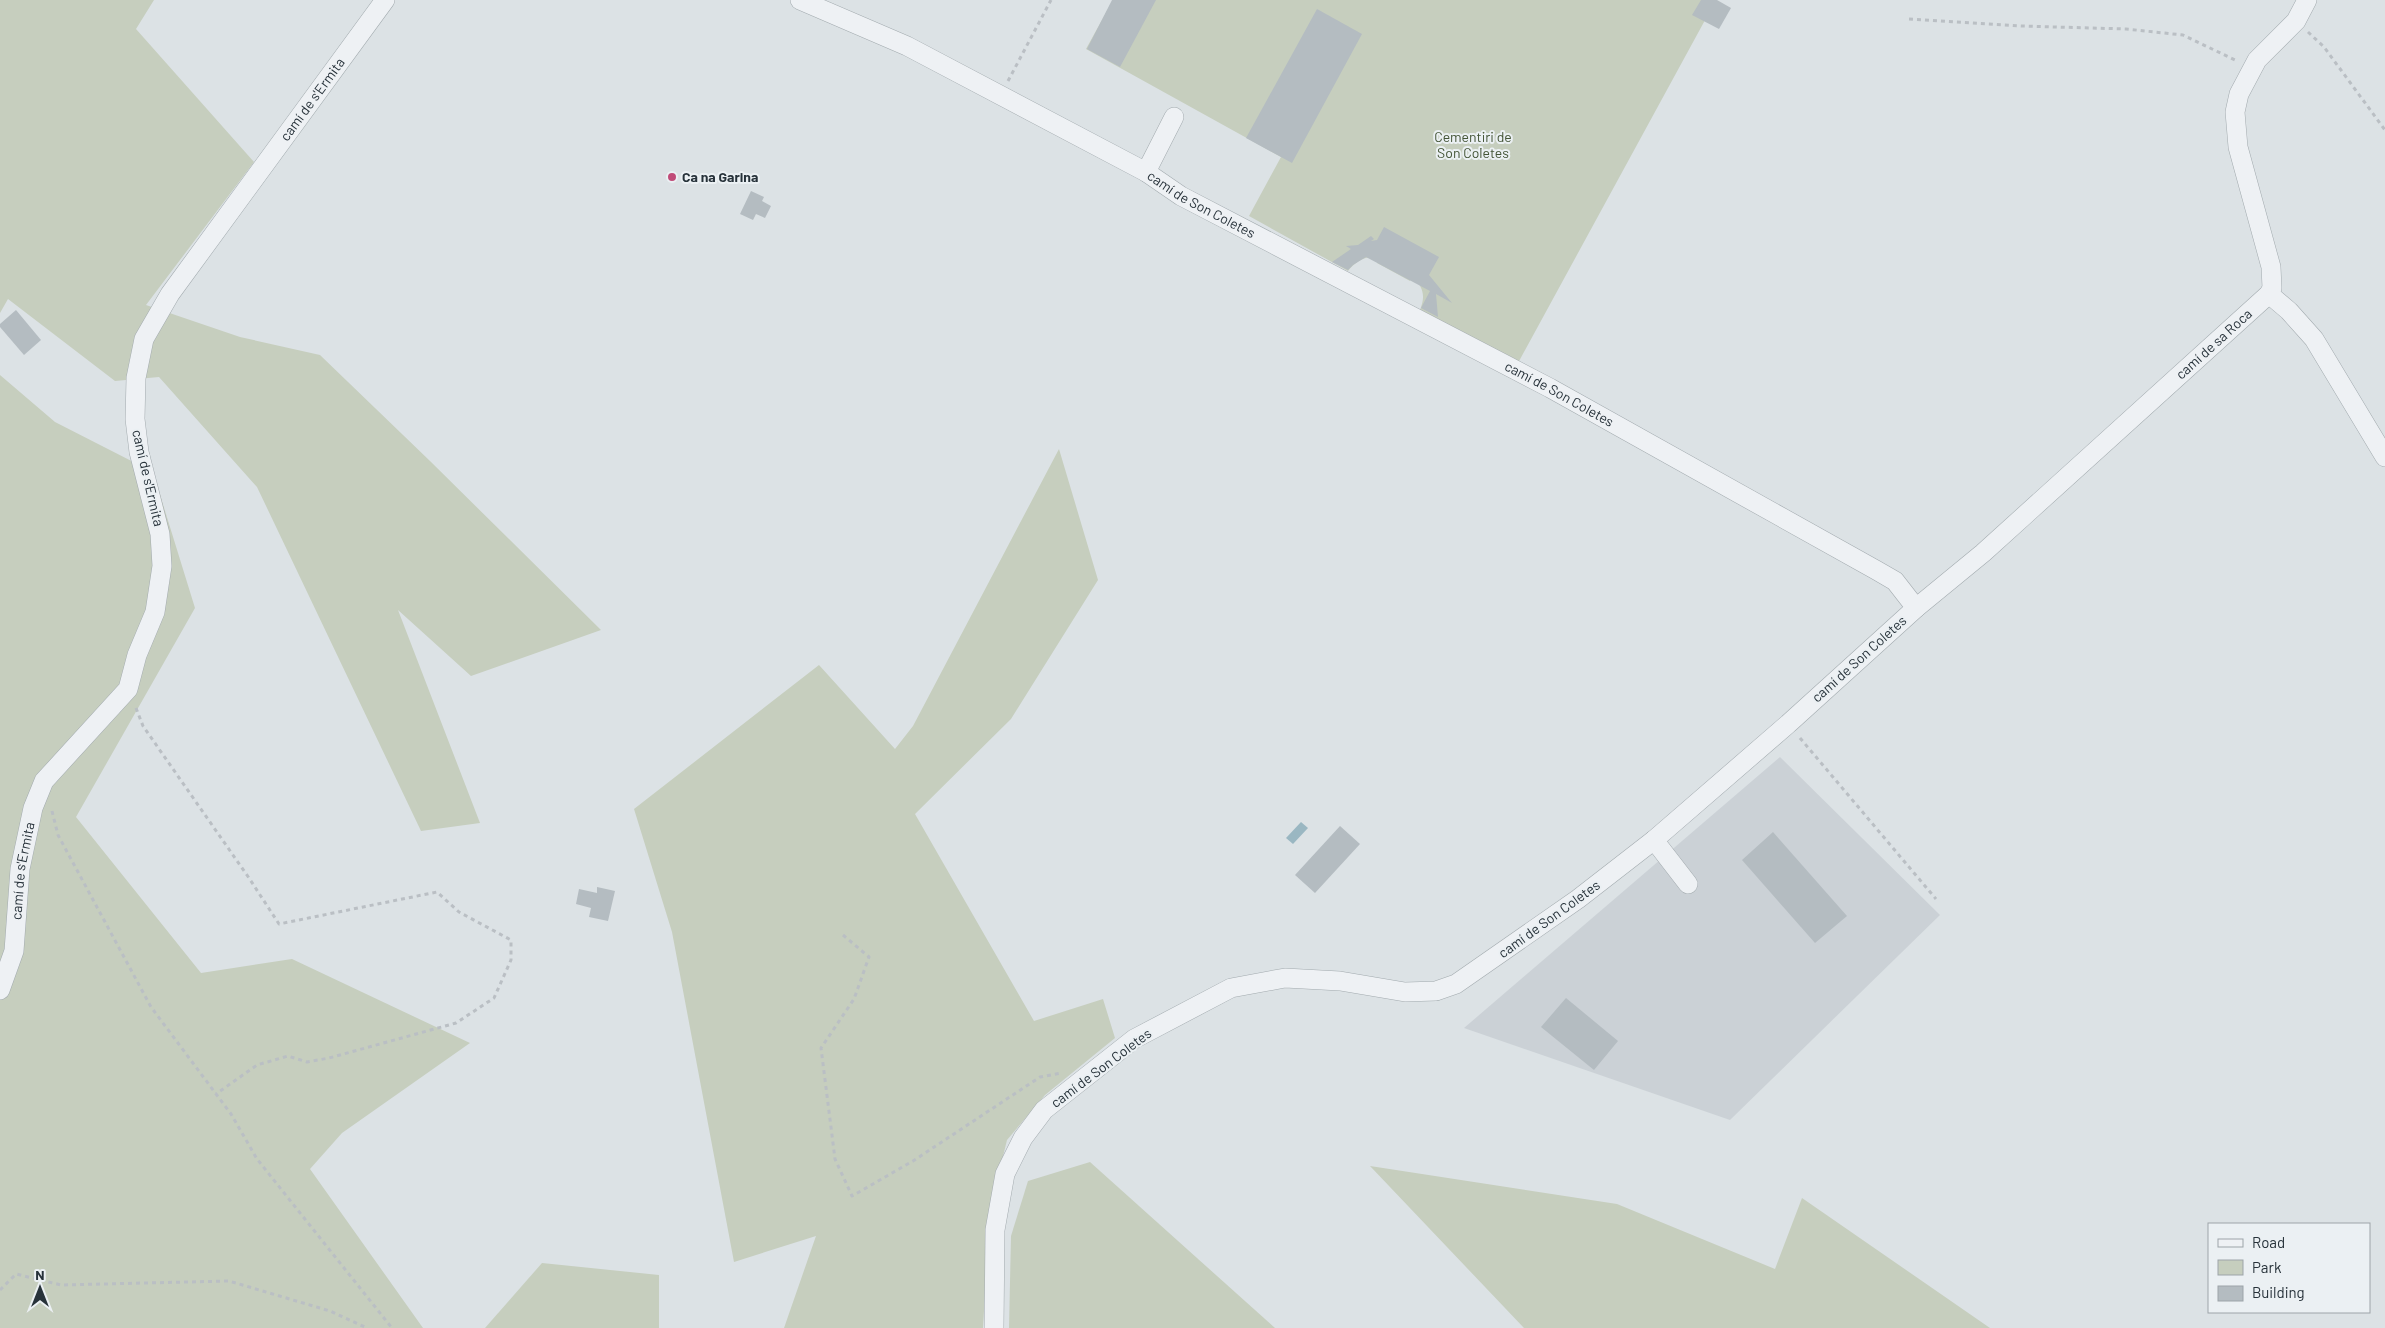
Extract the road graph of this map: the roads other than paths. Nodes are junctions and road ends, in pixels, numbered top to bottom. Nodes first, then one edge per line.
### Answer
1 (385, 0) edge
2 (800, 0) edge
3 (2307, 0) edge
4 (1174, 117) dead end
5 (1146, 172) junction
6 (2269, 294) junction
7 (2385, 457) edge
8 (1916, 608) junction
9 (1654, 840) junction
10 (1688, 884) dead end
11 (0, 990) edge
12 (994, 1328) edge

1 - 11 street, camí de s'Ermita
2 - 5 street, camí de Son Coletes
3 - 6 street
4 - 5 street
5 - 8 street, camí de Son Coletes
6 - 7 street
6 - 8 street, camí de sa Roca
8 - 9 street, camí de Son Coletes
9 - 10 street
9 - 12 street, camí de Son Coletes

